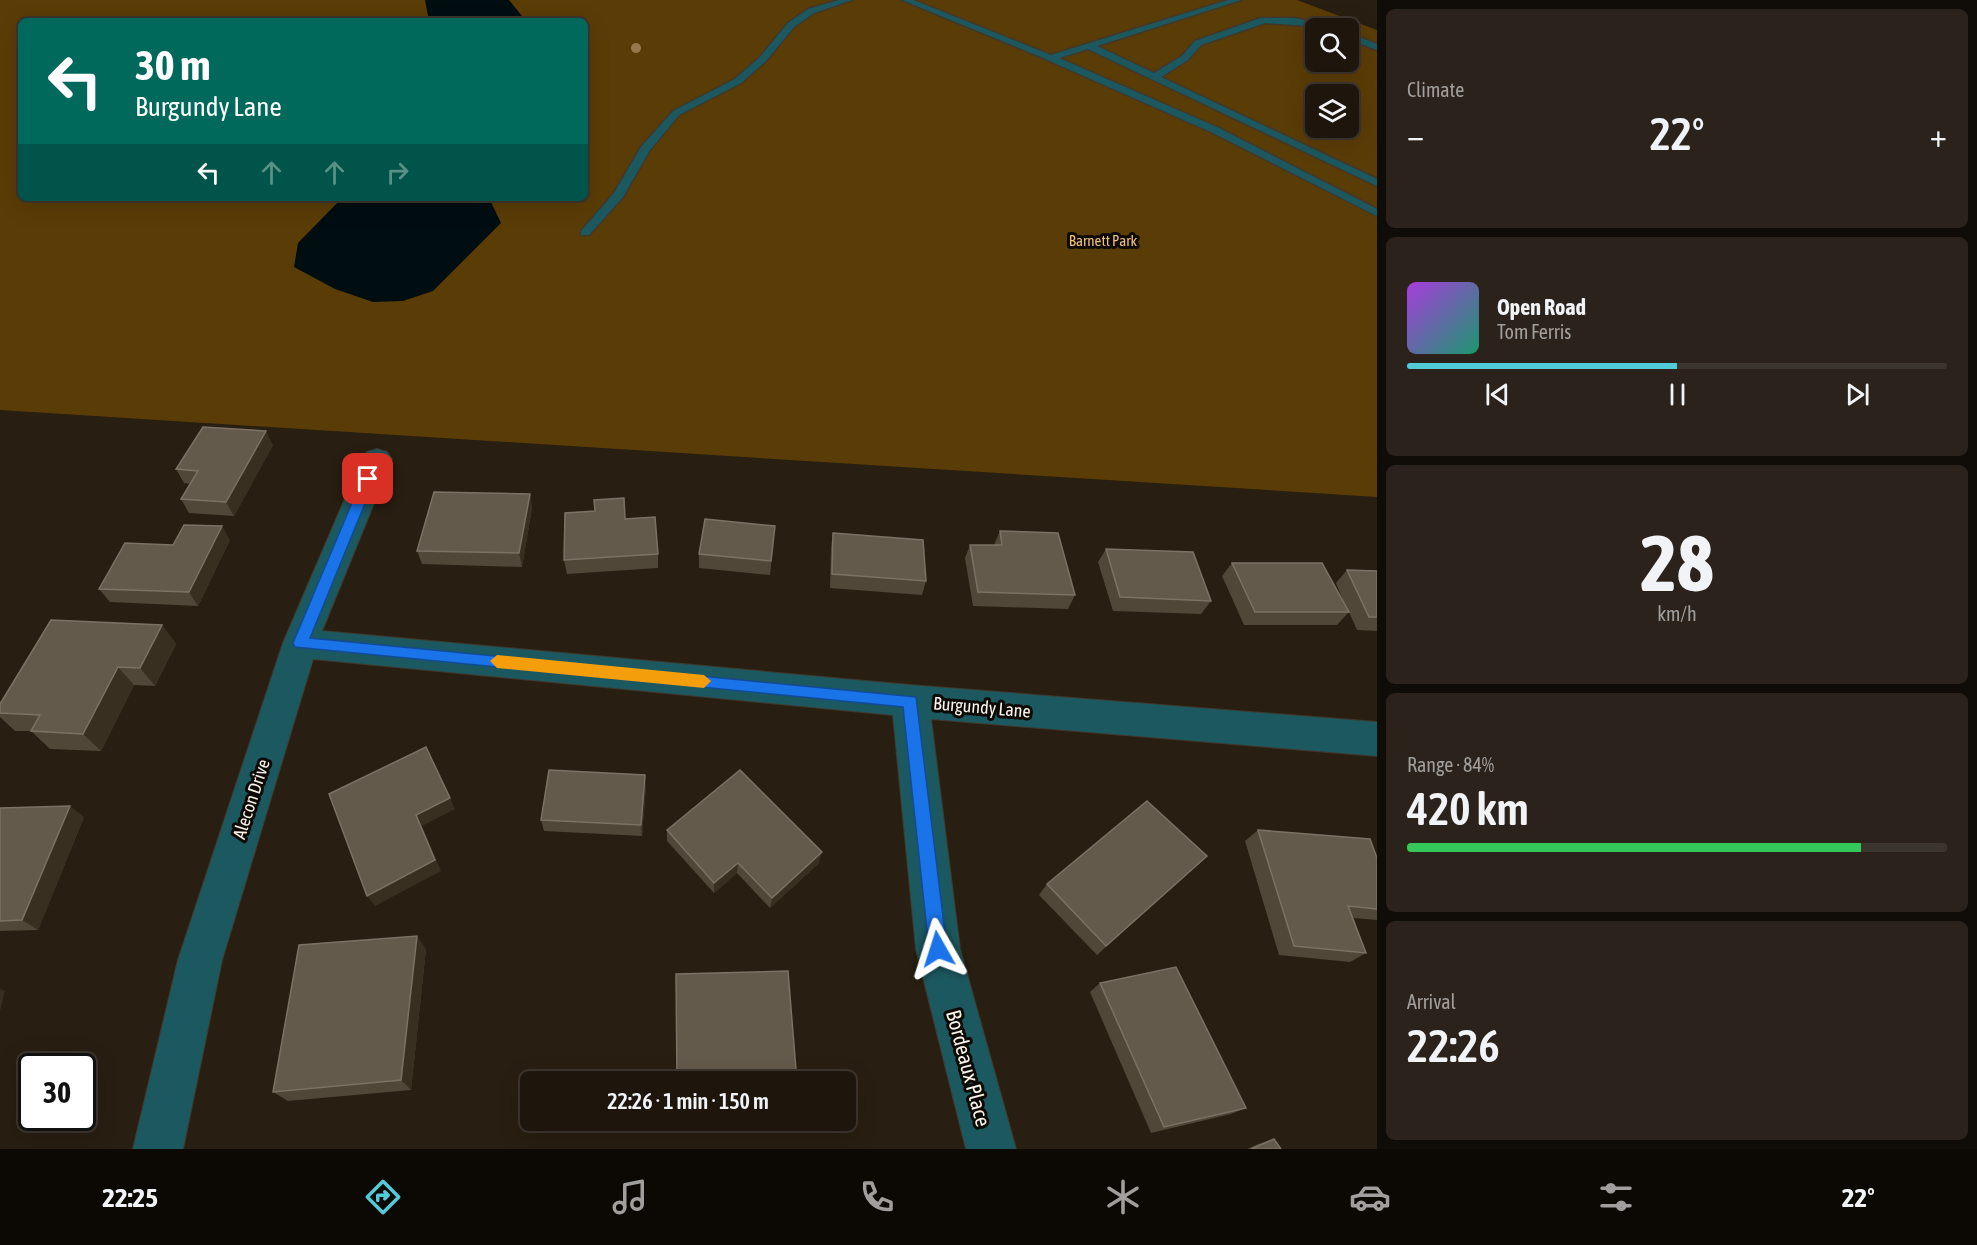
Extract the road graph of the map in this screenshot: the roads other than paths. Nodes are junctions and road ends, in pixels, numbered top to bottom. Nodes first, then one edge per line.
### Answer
1 (848, 0) edge
2 (906, 0) edge
3 (1237, 0) edge
4 (1305, 23) edge
5 (1359, 40) edge
6 (1089, 46) junction
7 (1377, 47) edge
8 (1050, 58) junction
9 (1154, 77) junction
10 (1377, 183) edge
11 (1377, 213) edge
12 (585, 233) dead end
13 (377, 459) dead end
14 (300, 643) junction
15 (910, 701) junction
16 (1377, 739) edge
17 (158, 1149) edge
18 (992, 1149) edge

1 - 12 lane
2 - 8 lane
3 - 6 lane
4 - 9 lane
5 - 7 lane
6 - 8 lane
6 - 9 lane
8 - 11 lane
9 - 10 lane
13 - 14 street, Alecon Drive
14 - 15 street, Burgundy Lane
14 - 17 street, Alecon Drive
15 - 16 street, Burgundy Lane
15 - 18 street, Bordeaux Place

